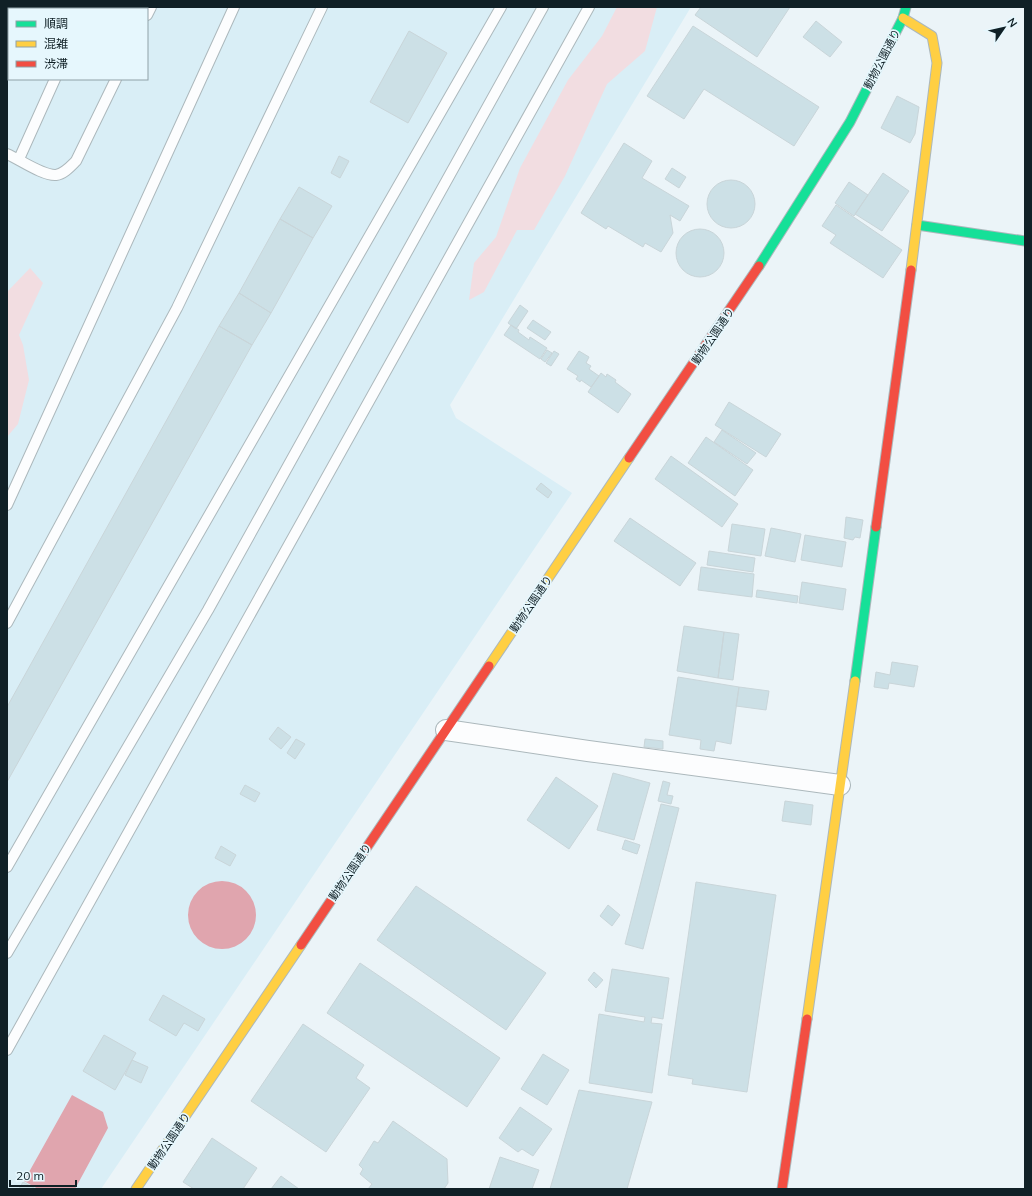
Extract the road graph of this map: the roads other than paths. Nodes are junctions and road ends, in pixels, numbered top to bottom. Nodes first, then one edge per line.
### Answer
1 (234, 7) edge
2 (322, 7) edge
3 (500, 7) edge
4 (543, 7) edge
5 (589, 7) edge
6 (906, 7) edge
7 (903, 18) junction
8 (55, 80) edge
9 (116, 80) edge
10 (7, 154) edge
11 (19, 159) junction
12 (917, 225) junction
13 (1025, 241) edge
14 (7, 505) edge
15 (7, 623) edge
16 (446, 730) junction
17 (840, 785) junction
18 (7, 867) edge
19 (7, 952) edge
20 (7, 1050) edge
21 (138, 1188) edge
22 (782, 1189) edge

1 - 14 lane
2 - 15 lane
3 - 18 lane
4 - 19 lane
5 - 20 lane
6 - 7 street, 動物公園通り
7 - 12 street
7 - 16 street, 動物公園通り
8 - 11 lane
9 - 11 lane
10 - 11 lane
12 - 13 street
12 - 17 street
16 - 17 street
16 - 21 street, 動物公園通り
17 - 22 street

